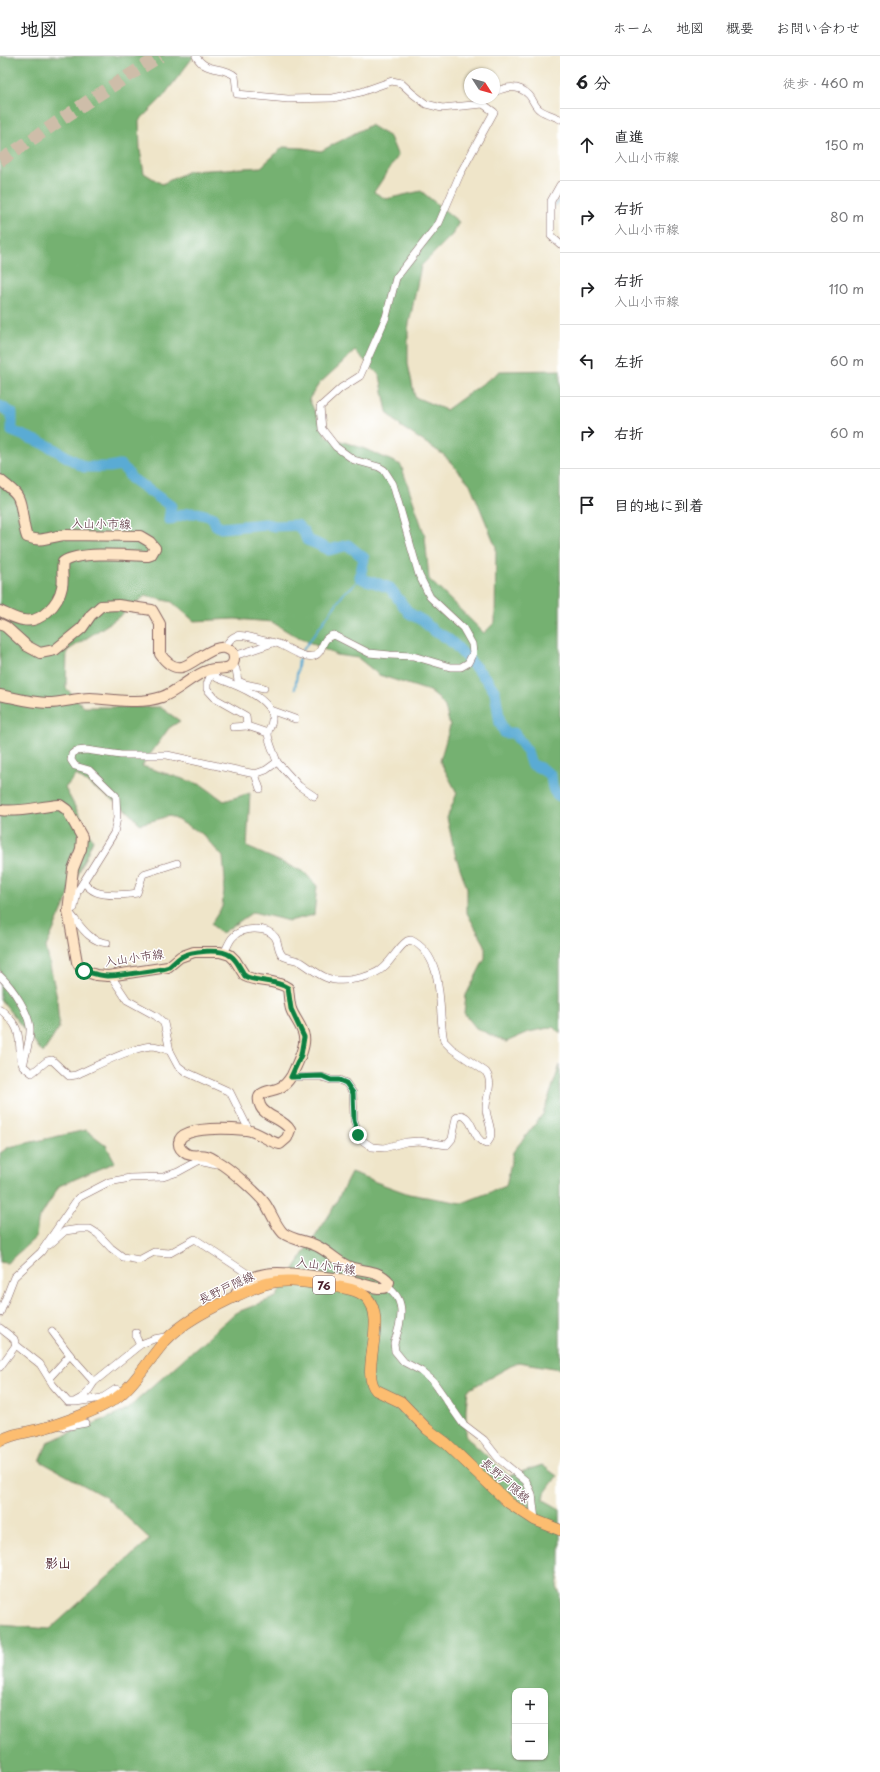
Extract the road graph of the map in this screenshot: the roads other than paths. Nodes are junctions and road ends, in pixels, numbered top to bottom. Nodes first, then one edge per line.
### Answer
1 (196, 56) edge
2 (500, 89) edge
3 (467, 104) edge
4 (487, 104) edge
5 (560, 119) edge
6 (560, 185) edge
7 (560, 244) edge
8 (0, 480) edge
9 (0, 611) edge
10 (0, 624) edge
11 (273, 643) junction
12 (225, 648) junction
13 (233, 660) junction
14 (213, 670) junction
15 (264, 688) dead end
16 (0, 695) edge
17 (270, 710) junction
18 (295, 719) dead end
19 (247, 726) junction
20 (232, 727) dead end
21 (268, 733) junction
22 (277, 762) junction
23 (255, 774) junction
24 (260, 789) dead end
25 (314, 796) dead end
26 (0, 810) edge
27 (177, 863) dead end
28 (84, 882) junction
29 (68, 911) junction
30 (107, 943) dead end
31 (224, 953) junction
32 (0, 976) edge
33 (111, 976) junction
34 (0, 1008) edge
35 (170, 1051) junction
36 (23, 1066) junction
37 (291, 1077) junction
38 (249, 1130) junction
39 (219, 1162) junction
40 (41, 1252) junction
41 (254, 1278) junction
42 (387, 1287) junction
43 (235, 1297) junction
44 (0, 1313) edge
45 (0, 1328) edge
46 (52, 1331) dead end
47 (136, 1333) dead end
48 (170, 1336) junction
49 (16, 1345) junction
50 (140, 1345) junction
51 (70, 1355) junction
52 (1, 1366) edge
53 (50, 1378) junction
54 (94, 1382) junction
55 (122, 1392) junction
56 (74, 1402) junction
57 (86, 1423) dead end
58 (58, 1424) junction
59 (0, 1441) edge
60 (535, 1520) junction
61 (560, 1530) edge

1 - 3 street
2 - 5 street
4 - 11 street
6 - 7 street
8 - 9 main road, 入山小市線
10 - 12 main road
11 - 12 street
11 - 13 street
12 - 13 main road
13 - 14 main road
13 - 15 street
14 - 16 main road
14 - 17 street
14 - 19 street
17 - 18 street
17 - 21 street
19 - 20 street
19 - 21 street
21 - 22 street
22 - 23 street
22 - 25 street
23 - 24 street
23 - 28 street
26 - 29 main road, 入山小市線
27 - 28 street
28 - 29 street
29 - 30 street
29 - 33 main road, 入山小市線
31 - 33 main road, 入山小市線
31 - 37 main road, 入山小市線
31 - 37 street
32 - 36 street
33 - 35 street
34 - 36 street
35 - 36 street
35 - 38 street
37 - 38 main road, 入山小市線
38 - 39 main road, 入山小市線
39 - 40 street
39 - 42 main road, 入山小市線
40 - 41 street
40 - 44 street
41 - 42 main road, 入山小市線
41 - 43 main road, 入山小市線
42 - 60 street
43 - 48 main road, 長野戸隠線 / 76
43 - 60 main road, 長野戸隠線 / 76
45 - 49 street
46 - 51 street
47 - 50 street
48 - 50 street
48 - 55 main road, 長野戸隠線 / 76
49 - 52 street
49 - 53 street
50 - 54 street
51 - 53 street
51 - 54 street
53 - 56 street
54 - 56 street
55 - 56 street
55 - 58 main road, 長野戸隠線 / 76
57 - 58 street
58 - 59 main road, 長野戸隠線 / 76
60 - 61 main road, 長野戸隠線 / 76

